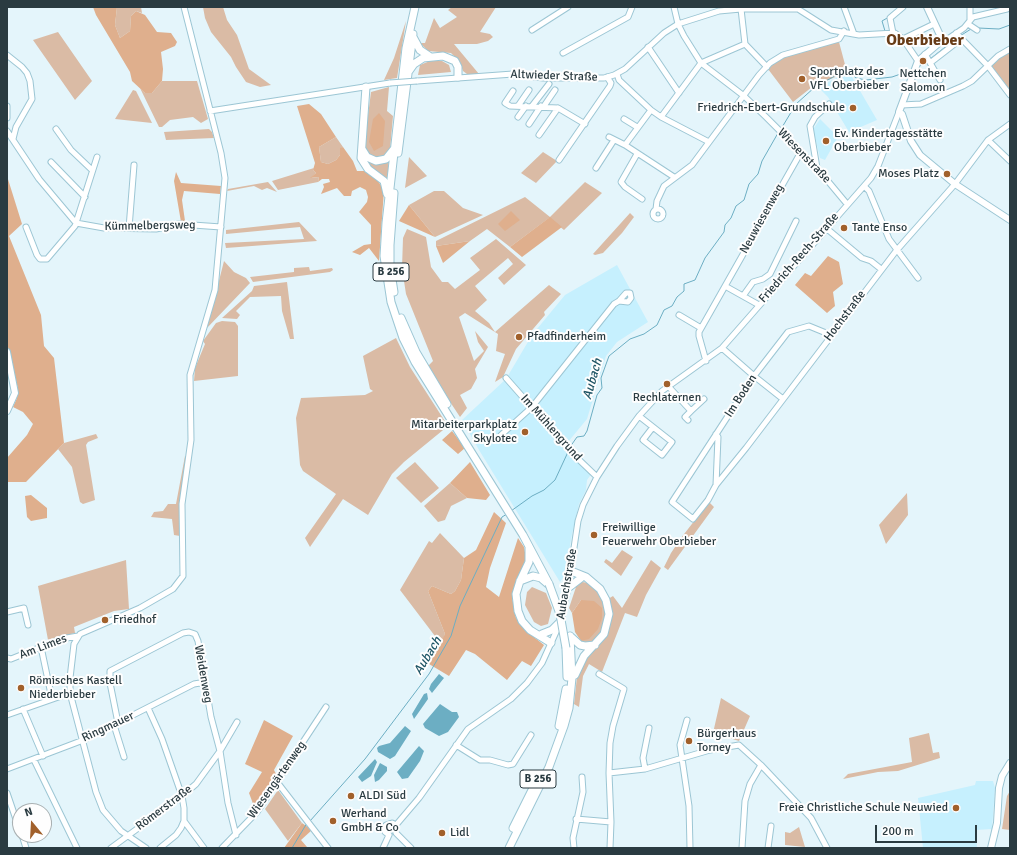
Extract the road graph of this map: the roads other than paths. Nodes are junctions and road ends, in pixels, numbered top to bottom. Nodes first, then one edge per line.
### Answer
1 (184, 7) edge
2 (415, 7) edge
3 (420, 7) edge
4 (568, 7) edge
5 (632, 7) edge
6 (674, 7) edge
7 (844, 7) edge
8 (903, 7) edge
9 (927, 7) edge
10 (970, 7) edge
11 (1008, 8) edge
12 (720, 9) edge
13 (741, 9) junction
14 (678, 24) junction
15 (934, 24) junction
16 (973, 26) junction
17 (532, 30) dead end
18 (844, 32) junction
19 (893, 33) junction
20 (854, 34) junction
21 (412, 35) junction
22 (959, 36) junction
23 (903, 39) junction
24 (939, 43) junction
25 (745, 44) junction
26 (648, 47) junction
27 (1010, 49) edge
28 (563, 53) dead end
29 (7, 55) edge
30 (429, 56) junction
31 (928, 59) junction
32 (701, 63) junction
33 (988, 66) junction
34 (767, 67) junction
35 (916, 67) junction
36 (408, 73) junction
37 (617, 74) junction
38 (458, 77) junction
39 (607, 77) junction
40 (940, 80) dead end
41 (549, 84) dead end
42 (366, 87) junction
43 (529, 90) dead end
44 (555, 90) dead end
45 (513, 91) dead end
46 (679, 93) junction
47 (1010, 95) edge
48 (744, 96) junction
49 (829, 104) dead end
50 (902, 105) junction
51 (7, 106) edge
52 (518, 106) junction
53 (526, 106) junction
54 (532, 106) junction
55 (542, 106) junction
56 (558, 108) junction
57 (651, 110) junction
58 (210, 111) junction
59 (899, 112) junction
60 (518, 117) dead end
61 (661, 117) junction
62 (7, 118) edge
63 (624, 119) dead end
64 (529, 124) dead end
65 (585, 124) junction
66 (1010, 124) edge
67 (637, 127) junction
68 (56, 129) dead end
69 (7, 130) edge
70 (538, 136) dead end
71 (609, 137) dead end
72 (13, 139) junction
73 (614, 140) junction
74 (988, 140) junction
75 (709, 142) junction
76 (624, 145) junction
77 (362, 148) junction
78 (394, 148) junction
79 (800, 152) junction
80 (637, 154) junction
81 (97, 157) dead end
82 (559, 160) dead end
83 (1010, 161) edge
84 (51, 162) dead end
85 (134, 166) dead end
86 (596, 168) dead end
87 (817, 168) junction
88 (92, 170) junction
89 (674, 177) junction
90 (955, 184) junction
91 (864, 186) junction
92 (85, 197) junction
93 (642, 199) dead end
94 (848, 204) junction
95 (656, 209) dead end
96 (387, 210) junction
97 (1010, 220) edge
98 (796, 221) dead end
99 (76, 223) junction
100 (26, 227) dead end
101 (221, 227) junction
102 (129, 228) junction
103 (826, 228) junction
104 (897, 249) junction
105 (882, 269) junction
106 (918, 278) dead end
107 (725, 286) junction
108 (743, 296) junction
109 (619, 301) dead end
110 (759, 305) junction
111 (679, 315) dead end
112 (701, 328) junction
113 (831, 335) junction
114 (722, 348) junction
115 (7, 352) edge
116 (706, 361) junction
117 (754, 376) junction
118 (506, 378) dead end
119 (668, 386) junction
120 (438, 394) junction
121 (704, 399) dead end
122 (783, 399) junction
123 (532, 407) junction
124 (7, 411) edge
125 (691, 411) junction
126 (639, 416) junction
127 (688, 420) dead end
128 (653, 427) junction
129 (716, 434) junction
130 (501, 435) dead end
131 (597, 477) junction
132 (716, 485) junction
133 (693, 519) joint
134 (525, 534) junction
135 (527, 542) junction
136 (571, 571) junction
137 (581, 578) junction
138 (520, 582) junction
139 (592, 582) junction
140 (551, 583) junction
141 (568, 588) junction
142 (7, 612) edge
143 (561, 621) junction
144 (28, 625) dead end
145 (538, 633) junction
146 (78, 636) junction
147 (570, 636) junction
148 (551, 643) junction
149 (595, 644) junction
150 (41, 647) junction
151 (7, 658) edge
152 (599, 674) dead end
153 (572, 685) junction
154 (206, 686) junction
155 (70, 693) junction
156 (52, 699) junction
157 (326, 707) dead end
158 (148, 708) junction
159 (23, 709) junction
160 (7, 715) edge
161 (688, 720) dead end
162 (237, 722) dead end
163 (116, 724) junction
164 (649, 728) dead end
165 (532, 735) dead end
166 (82, 740) junction
167 (456, 744) junction
168 (220, 752) junction
169 (43, 756) junction
170 (124, 757) dead end
171 (682, 758) junction
172 (34, 760) junction
173 (1010, 763) edge
174 (761, 765) junction
175 (7, 769) edge
176 (645, 769) junction
177 (608, 773) junction
178 (582, 777) dead end
179 (277, 782) junction
180 (7, 794) edge
181 (182, 796) junction
182 (9, 806) edge
183 (576, 818) junction
184 (184, 822) junction
185 (611, 822) junction
186 (396, 825) junction
187 (771, 826) dead end
188 (396, 833) junction
189 (236, 835) junction
190 (127, 836) junction
191 (389, 836) junction
192 (77, 848) edge
193 (111, 848) edge
194 (146, 848) edge
195 (160, 848) edge
196 (204, 848) edge
197 (222, 848) edge
198 (328, 848) edge
199 (383, 848) edge
200 (412, 848) edge
201 (504, 848) edge
202 (509, 848) edge
203 (574, 848) edge
204 (610, 848) edge
205 (690, 848) edge
206 (742, 848) edge
207 (768, 848) edge
208 (827, 848) edge
209 (991, 848) edge

1 - 58 street, Am Limes
2 - 78 highway, B 256
3 - 21 highway, B 256
4 - 17 street
5 - 28 street
6 - 14 street, Wiesenstraße
7 - 20 street
8 - 19 street
9 - 15 main road
10 - 16 street
11 - 16 street
12 - 13 street, Altwieder Straße
12 - 14 street, Altwieder Straße
13 - 18 street, Altwieder Straße
13 - 25 street
14 - 26 street, Altwieder Straße
14 - 32 street, Wiesenstraße
15 - 23 street
15 - 24 main road
16 - 22 street
18 - 20 street, Altwieder Straße
18 - 34 street
19 - 20 street, Altwieder Straße
19 - 23 street
21 - 30 highway
21 - 36 highway, B 256
22 - 24 street
22 - 31 street
22 - 33 street
23 - 35 street
24 - 31 main road, Friedrich-Rech-Straße
25 - 32 street
25 - 34 street
26 - 37 street, Altwieder Straße
26 - 46 street
27 - 33 street
29 - 72 street
30 - 36 highway
30 - 38 highway
31 - 35 main road, Friedrich-Rech-Straße
31 - 40 street
32 - 46 street
32 - 48 street, Wiesenstraße
33 - 47 street
33 - 50 street
34 - 48 street
35 - 50 main road, Friedrich-Rech-Straße
36 - 120 highway, B 256
37 - 39 street, Altwieder Straße
37 - 57 street
38 - 39 street, Altwieder Straße
38 - 42 street, Altwieder Straße, bridge
39 - 65 street
41 - 54 street
42 - 58 street
42 - 77 highway
43 - 52 street
44 - 55 street
45 - 52 street
46 - 61 street
48 - 75 street
48 - 79 street, Wiesenstraße
49 - 87 street
50 - 59 main road, Friedrich-Rech-Straße
51 - 62 street
52 - 53 street
53 - 54 street
53 - 60 street
54 - 55 street
55 - 56 street
55 - 64 street
56 - 65 street
56 - 70 street
57 - 61 street
57 - 67 street
58 - 101 street, Am Limes
59 - 90 main road
59 - 91 street, Friedrich-Rech-Straße
61 - 75 street
63 - 67 street
65 - 82 street
66 - 74 street, Hochstraße
67 - 76 street
68 - 88 street
69 - 72 street
71 - 73 street
72 - 99 street
73 - 76 street
73 - 86 street
74 - 83 street
74 - 90 street, Hochstraße
75 - 89 street
76 - 80 street
77 - 78 highway
77 - 96 highway, B 256
78 - 96 highway, B 256
79 - 87 street, Wiesenstraße
79 - 107 street, Neuwiesenweg
80 - 89 street
80 - 93 street
81 - 88 street
84 - 92 street
85 - 102 street
87 - 94 street, Wiesenstraße
88 - 92 street
89 - 95 street
90 - 97 main road
90 - 104 street, Hochstraße
91 - 94 street, Friedrich-Rech-Straße
91 - 104 street
92 - 99 street
94 - 103 street, Friedrich-Rech-Straße
96 - 120 highway, B 256
98 - 108 street
99 - 100 street
99 - 102 street, Kümmelbergsweg
101 - 102 street, Kümmelbergsweg
101 - 146 street, Am Limes
103 - 105 street
103 - 110 street, Friedrich-Rech-Straße
104 - 105 street, Hochstraße
104 - 106 street
105 - 113 street, Hochstraße
107 - 108 street
107 - 112 street, Neuwiesenweg
108 - 110 street
109 - 123 street
110 - 114 street, Friedrich-Rech-Straße
111 - 112 street
112 - 116 street
113 - 117 street, Im Boden
113 - 122 street, Hochstraße
114 - 116 street, Friedrich-Rech-Straße
114 - 117 street
115 - 124 main road
116 - 119 street, Friedrich-Rech-Straße
117 - 122 street
117 - 129 street, Im Boden
118 - 123 street, Im Mühlengrund
119 - 125 street
119 - 126 street, Friedrich-Rech-Straße
120 - 134 highway, B 256
121 - 125 street
122 - 132 street, Hochstraße
123 - 130 street
123 - 131 street, Im Mühlengrund
125 - 127 street
126 - 128 street
126 - 131 street, Friedrich-Rech-Straße
128 - 128 street
129 - 132 street
129 - 133 street, Im Boden
131 - 136 street, Aubachstraße
132 - 133 street, Hochstraße
134 - 135 highway, B 256
134 - 140 highway, B 256
135 - 138 highway
135 - 140 highway, B 256
136 - 137 highway
136 - 139 highway
136 - 141 street, Aubachstraße
137 - 139 highway
137 - 141 highway
138 - 140 highway
138 - 145 highway
139 - 149 highway
140 - 147 highway, B 256
140 - 201 highway, B 256, bridge
141 - 143 street, Aubachstraße
142 - 144 street
143 - 145 highway
143 - 148 street, Aubachstraße
145 - 148 highway
146 - 150 street, Am Limes
146 - 155 street
147 - 149 highway
147 - 153 highway, B 256
148 - 167 street, Aubachstraße
149 - 153 highway
150 - 151 street, Am Limes
150 - 156 street
152 - 177 street
153 - 202 highway, B 256
154 - 158 street, Ringmauer
154 - 163 street, Weidenweg
154 - 168 street, Weidenweg
155 - 156 street
155 - 166 street
156 - 159 street
157 - 179 street, Wiesengärtenweg
158 - 163 street, Ringmauer
158 - 181 street
159 - 160 street
159 - 169 street
161 - 171 street
162 - 168 street, Römerstraße
163 - 166 street, Ringmauer
163 - 170 street
164 - 176 street
165 - 167 street
166 - 169 street, Ringmauer
166 - 190 street
167 - 186 street, Aubachstraße
168 - 181 street, Römerstraße
168 - 189 street, Weidenweg
169 - 172 street, Ringmauer
171 - 174 street
171 - 176 street
171 - 205 street
172 - 175 street, Ringmauer
172 - 192 street
173 - 209 main road
174 - 206 street
174 - 208 street
176 - 177 street
177 - 185 street
178 - 183 street
179 - 189 street, Wiesengärtenweg
179 - 198 street
180 - 182 street
181 - 184 street
181 - 190 street, Römerstraße
183 - 185 street
183 - 203 street
184 - 195 street
184 - 196 street
185 - 204 street
186 - 188 street
186 - 191 street
187 - 207 street
188 - 191 street
188 - 200 street
189 - 197 street, Wiesengärtenweg
190 - 193 street, Römerstraße
190 - 194 street
191 - 199 street

